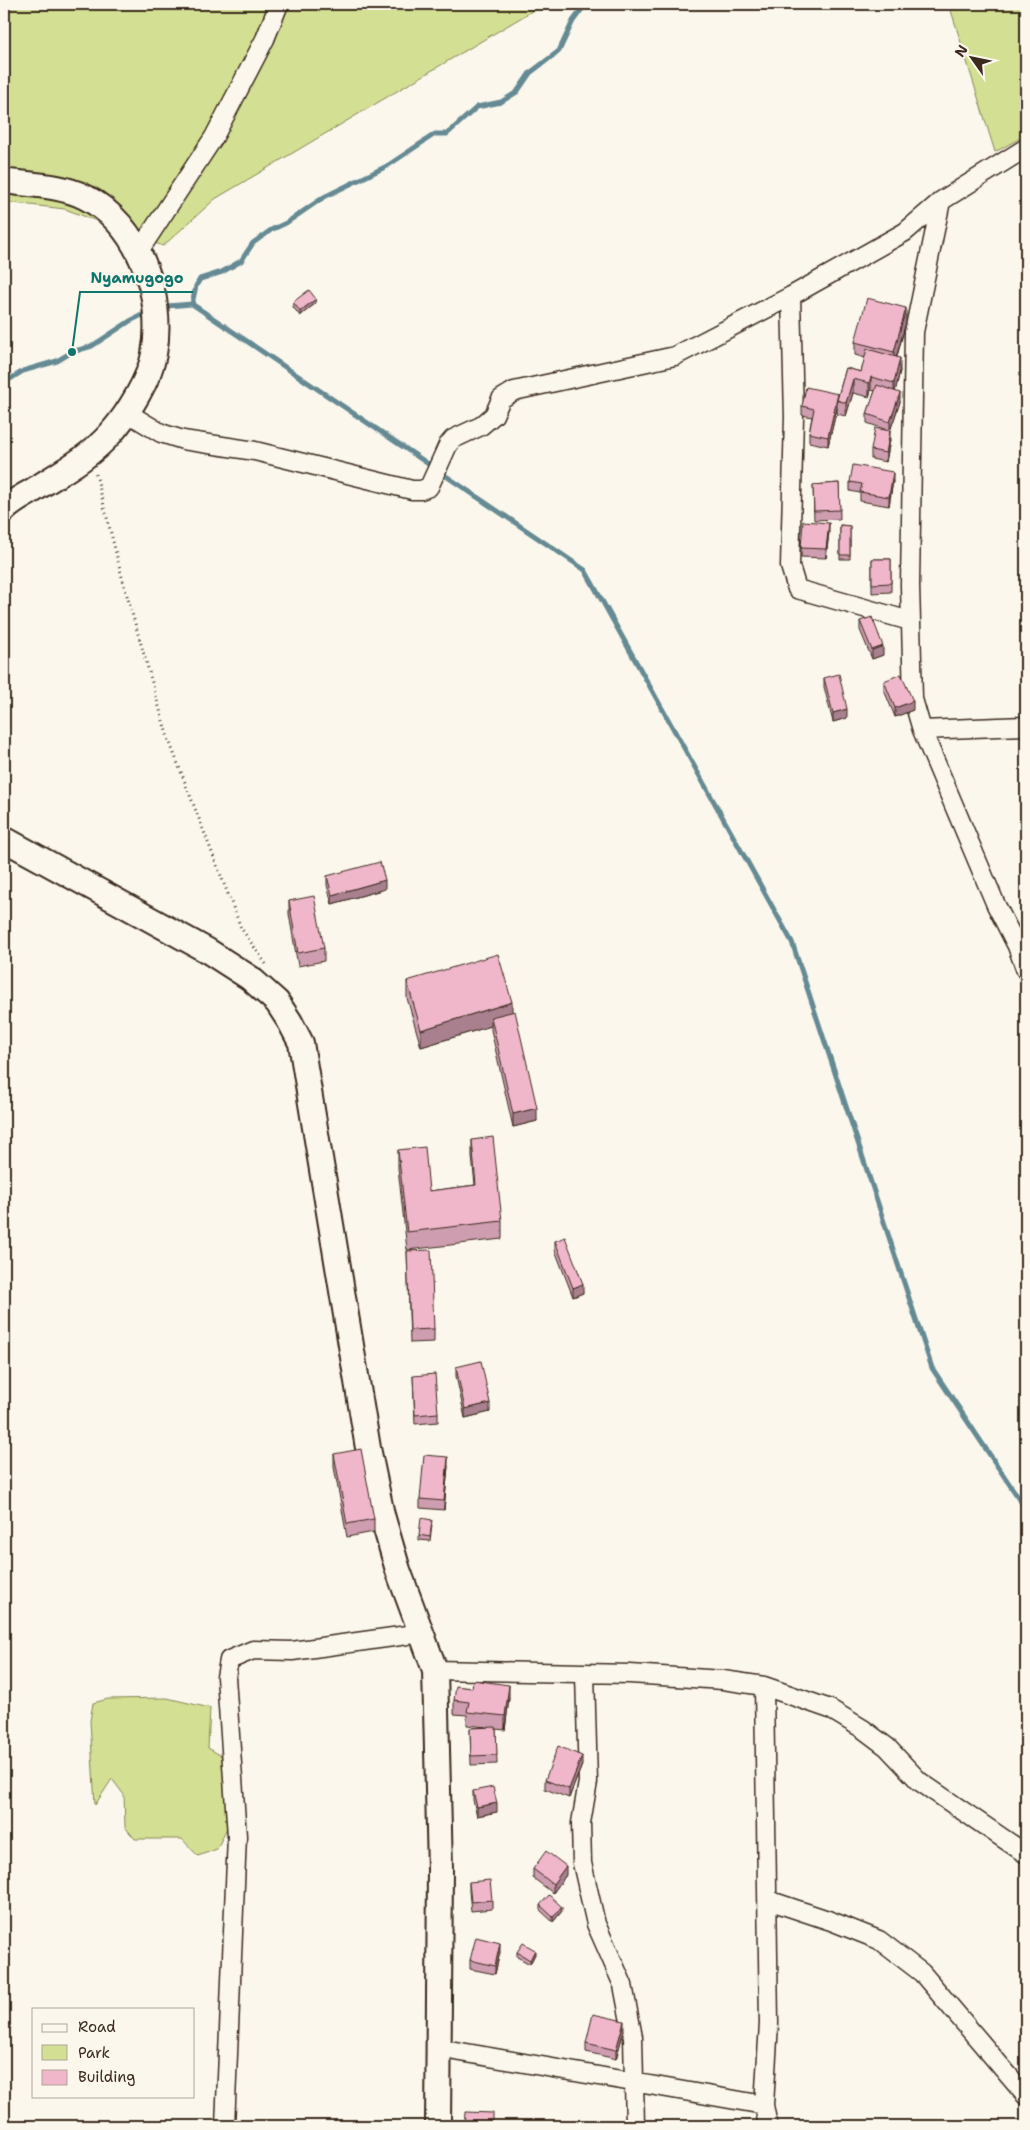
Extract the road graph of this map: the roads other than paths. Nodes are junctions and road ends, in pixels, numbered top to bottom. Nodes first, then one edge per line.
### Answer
1 (279, 4) edge
2 (1026, 148) edge
3 (4, 181) edge
4 (941, 201) junction
5 (139, 251) junction
6 (791, 296) junction
7 (126, 412) junction
8 (4, 510) edge
9 (910, 621) junction
10 (1026, 726) edge
11 (922, 730) junction
12 (4, 839) edge
13 (1026, 971) edge
14 (422, 1633) junction
15 (435, 1670) junction
16 (585, 1674) junction
17 (764, 1686) junction
18 (1026, 1854) edge
19 (768, 1900) junction
20 (438, 2048) junction
21 (635, 2084) junction
22 (1026, 2096) edge
23 (764, 2105) junction
24 (225, 2126) edge
25 (438, 2126) edge
26 (635, 2126) edge
27 (768, 2126) edge

1 - 5 street
2 - 4 street
3 - 5 main road
4 - 6 street
4 - 9 street
5 - 7 main road
6 - 7 street
6 - 9 street
7 - 8 main road
9 - 11 street
10 - 11 street
11 - 13 street
12 - 14 main road
14 - 15 main road
14 - 24 street
15 - 16 street
15 - 20 main road
16 - 17 street
16 - 21 street
17 - 18 street
17 - 19 street
19 - 22 street
19 - 23 street
20 - 21 street
20 - 25 main road
21 - 23 street
21 - 26 street
23 - 27 street

